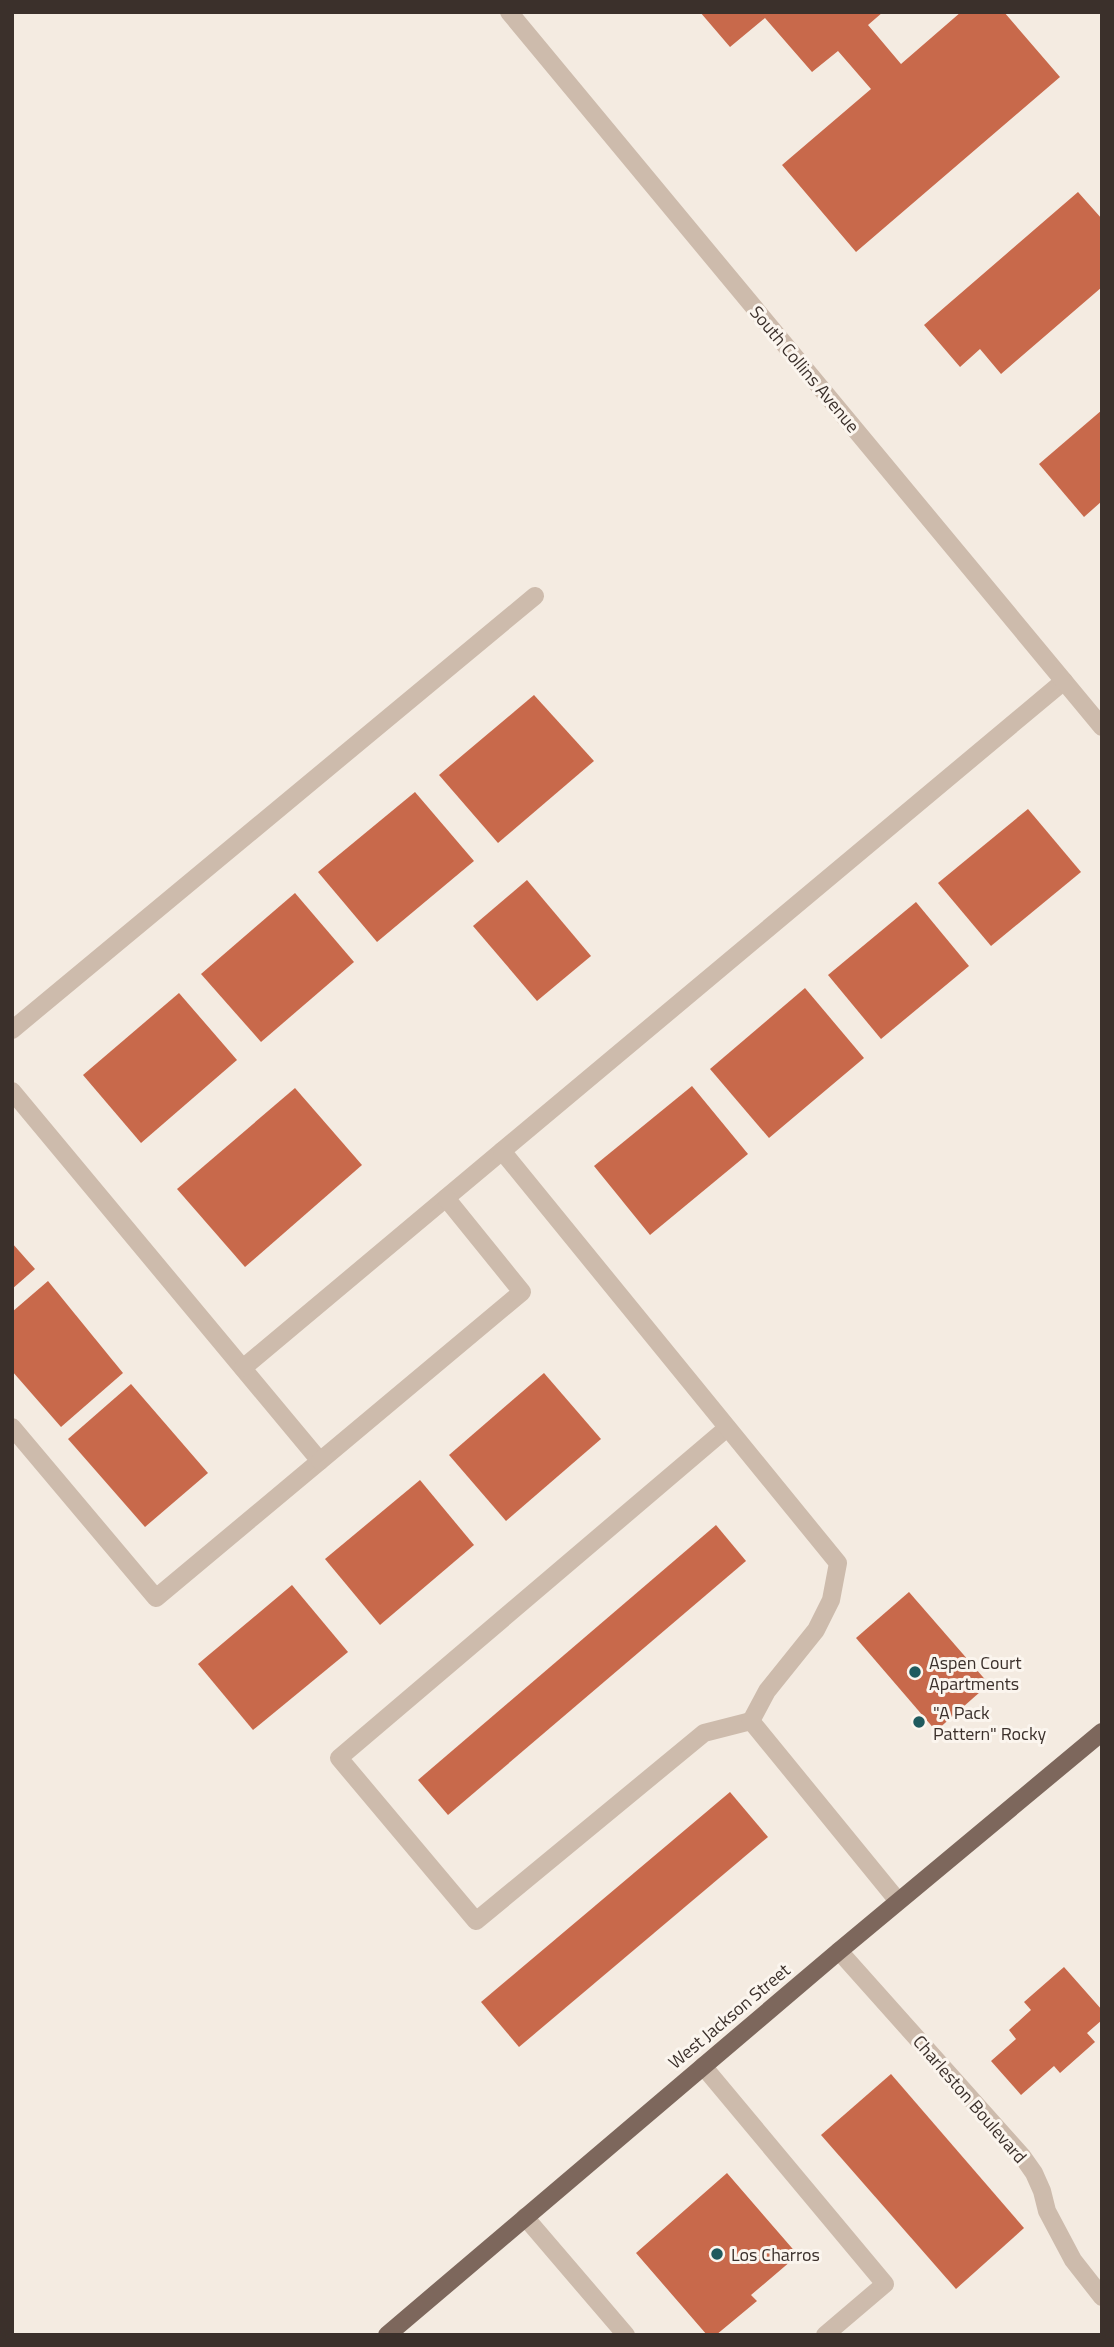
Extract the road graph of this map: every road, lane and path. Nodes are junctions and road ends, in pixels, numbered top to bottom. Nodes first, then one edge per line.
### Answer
1 (509, 12) edge
2 (535, 596) dead end
3 (1064, 681) junction
4 (1102, 727) edge
5 (12, 1030) edge
6 (12, 1091) edge
7 (502, 1151) junction
8 (446, 1198) junction
9 (243, 1368) junction
10 (12, 1427) edge
11 (727, 1427) junction
12 (320, 1461) junction
13 (751, 1721) junction
14 (1102, 1732) edge
15 (898, 1901) junction
16 (839, 1951) junction
17 (703, 2066) junction
18 (525, 2217) junction
19 (1102, 2297) edge
20 (387, 2335) edge
21 (626, 2335) edge
22 (825, 2335) edge

1 - 3 street, South Collins Avenue
2 - 5 street
3 - 4 street, South Collins Avenue
3 - 7 street
6 - 9 street
7 - 8 street
7 - 11 street
8 - 9 street
8 - 12 street
9 - 12 street
10 - 12 street
11 - 13 street
11 - 13 street
13 - 15 street
14 - 15 main road, West Jackson Street
15 - 16 main road, West Jackson Street
16 - 17 main road, West Jackson Street
16 - 19 street, Charleston Boulevard
17 - 18 main road, West Jackson Street
17 - 22 street
18 - 20 main road, West Jackson Street
18 - 21 street

